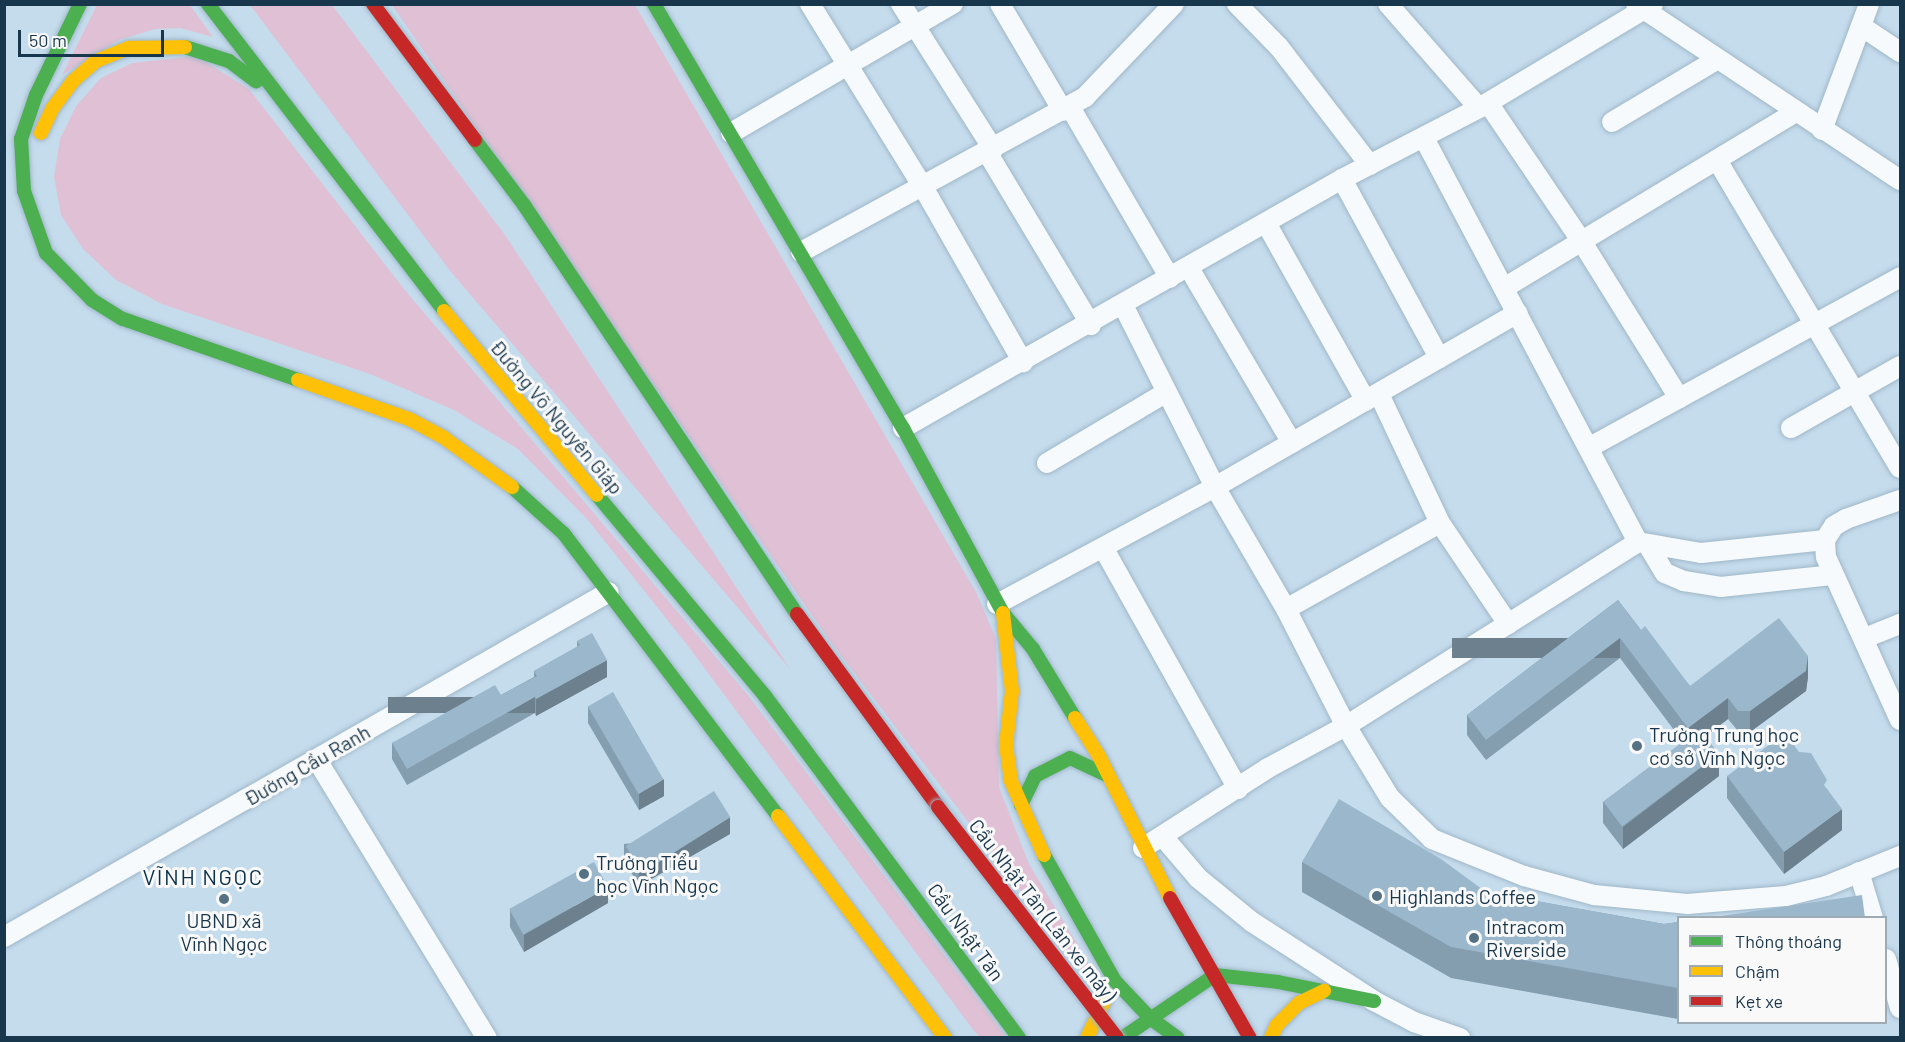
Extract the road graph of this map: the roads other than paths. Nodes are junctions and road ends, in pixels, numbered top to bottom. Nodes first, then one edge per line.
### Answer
1 (80, 4) edge
2 (208, 4) edge
3 (373, 4) edge
4 (654, 4) edge
5 (810, 4) edge
6 (902, 4) edge
7 (953, 4) edge
8 (1000, 4) edge
9 (1237, 4) edge
10 (1388, 4) edge
11 (1869, 4) edge
12 (1645, 7) edge
13 (1164, 8) edge
14 (915, 26) junction
15 (1861, 27) junction
16 (1900, 52) edge
17 (1716, 60) junction
18 (848, 65) junction
19 (1484, 106) junction
20 (1066, 109) junction
21 (1794, 113) junction
22 (1612, 122) dead end
23 (1822, 130) junction
24 (730, 133) junction
25 (1424, 138) junction
26 (990, 151) junction
27 (1717, 160) junction
28 (1370, 165) junction
29 (1342, 179) junction
30 (1900, 180) edge
31 (346, 187) junction
32 (924, 187) junction
33 (24, 190) junction
34 (1266, 223) junction
35 (1582, 242) junction
36 (801, 252) junction
37 (1189, 268) junction
38 (1900, 277) edge
39 (1170, 278) junction
40 (1504, 288) junction
41 (1124, 306) junction
42 (1518, 313) junction
43 (1817, 322) junction
44 (1091, 325) junction
45 (1439, 358) junction
46 (1023, 362) junction
47 (1900, 366) edge
48 (1857, 391) junction
49 (1167, 392) junction
50 (1372, 397) junction
51 (1679, 398) junction
52 (903, 428) junction
53 (1791, 428) dead end
54 (1292, 443) junction
55 (1590, 447) junction
56 (1047, 463) dead end
57 (1900, 468) edge
58 (1215, 487) junction
59 (1900, 500) edge
60 (1440, 523) junction
61 (1826, 540) junction
62 (1643, 543) junction
63 (1104, 549) junction
64 (1833, 575) junction
65 (609, 592) junction
66 (1000, 609) junction
67 (1286, 609) junction
68 (1508, 624) junction
69 (1900, 624) edge
70 (1865, 638) junction
71 (1900, 720) edge
72 (1346, 726) junction
73 (317, 760) junction
74 (1108, 776) junction
75 (1238, 789) junction
76 (1021, 805) junction
77 (938, 807) junction
78 (1164, 838) junction
79 (1143, 848) junction
80 (881, 850) junction
81 (1900, 856) edge
82 (1859, 872) junction
83 (1872, 916) edge
84 (4, 937) edge
85 (1887, 962) edge
86 (1215, 975) junction
87 (1115, 981) junction
88 (1324, 991) junction
89 (1374, 1001) junction
90 (1900, 1008) edge
91 (1150, 1018) junction
92 (487, 1038) edge
93 (945, 1038) edge
94 (1008, 1038) edge
95 (1019, 1038) edge
96 (1087, 1038) edge
97 (1105, 1038) edge
98 (1118, 1038) edge
99 (1122, 1038) edge
100 (1178, 1038) edge
101 (1250, 1038) edge
102 (1271, 1038) edge
103 (1460, 1038) edge

1 - 33 main road
2 - 31 main road, Đường Võ Nguyên Giáp
3 - 77 main road
4 - 24 main road
5 - 18 street
6 - 14 street
7 - 14 street
8 - 20 street
9 - 28 street
10 - 19 street
11 - 15 street
12 - 17 street
12 - 19 street
13 - 20 street
14 - 18 street
14 - 26 street
15 - 16 street
15 - 23 street
17 - 21 street
17 - 22 street
18 - 24 street
18 - 32 street
19 - 25 street
19 - 35 street
20 - 26 street
20 - 39 street
21 - 23 street
21 - 27 street
23 - 30 street
24 - 36 main road
25 - 28 street
25 - 40 street
26 - 32 street
26 - 44 street
27 - 35 street
27 - 43 street
28 - 29 street
29 - 34 street
29 - 45 street
31 - 33 main road
31 - 80 main road, Đường Võ Nguyên Giáp
32 - 36 street
32 - 46 street
33 - 65 main road
34 - 37 street
34 - 50 street
35 - 40 street
35 - 51 street
36 - 52 main road
37 - 39 street
37 - 54 street
38 - 43 street
39 - 41 street
40 - 42 street
41 - 44 street
41 - 49 street
42 - 45 street
42 - 55 street
43 - 48 street
43 - 51 street
44 - 46 street
45 - 50 street
46 - 52 street
47 - 48 street
48 - 53 street
48 - 57 street
49 - 56 street
49 - 58 street
50 - 54 street
50 - 60 street
51 - 55 street
52 - 66 main road
54 - 58 street
55 - 62 street
58 - 63 street
58 - 67 street
59 - 61 street
60 - 67 street
60 - 68 street
61 - 62 street
61 - 64 street
62 - 64 street
62 - 68 street
63 - 66 street
63 - 75 street
64 - 70 street
65 - 73 street, Đường Cầu Ranh
65 - 93 main road
66 - 74 main road
66 - 76 main road
67 - 72 street
68 - 72 street
69 - 70 street
70 - 71 street
72 - 75 street
72 - 82 street
73 - 84 street, Đường Cầu Ranh
73 - 92 street
74 - 76 main road
74 - 79 main road
75 - 78 street
76 - 87 main road
77 - 97 main road, bridge
77 - 98 main road, Cầu Nhật Tân (Làn xe máy), bridge
78 - 79 street
78 - 89 street
79 - 86 main road
80 - 94 main road
80 - 95 main road, Cầu Nhật Tân
81 - 82 street
82 - 83 street
85 - 90 street
86 - 88 main road
86 - 91 main road
86 - 101 main road
87 - 91 main road
87 - 96 main road
88 - 89 main road
88 - 102 main road
89 - 103 street
91 - 99 main road
91 - 100 main road

